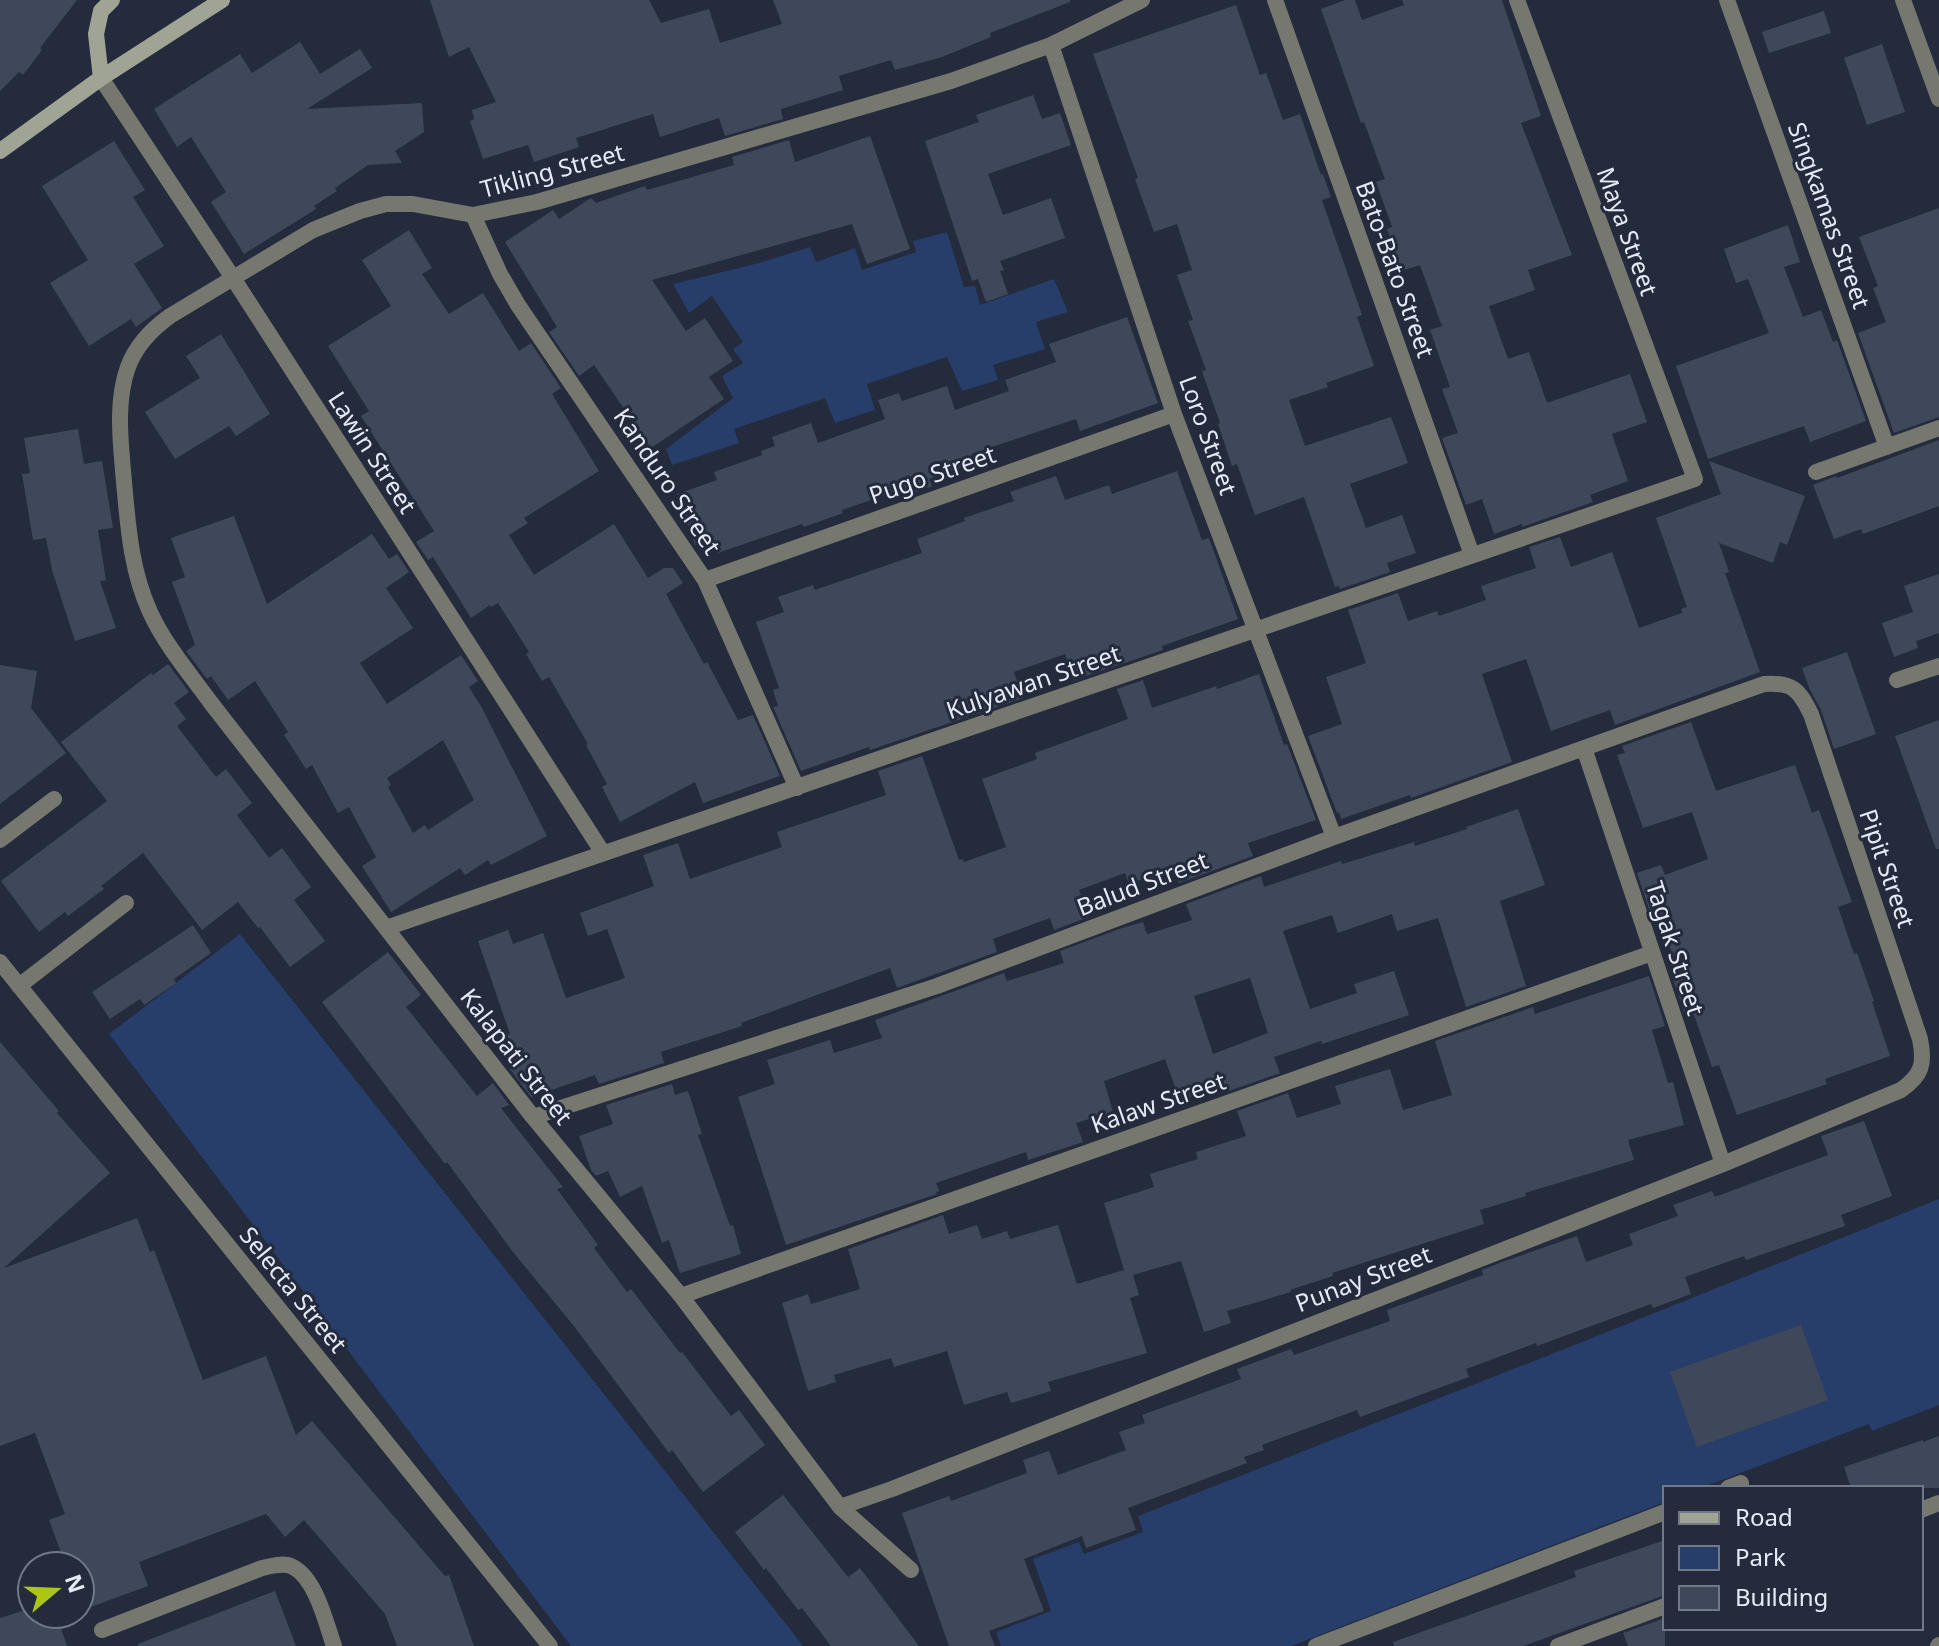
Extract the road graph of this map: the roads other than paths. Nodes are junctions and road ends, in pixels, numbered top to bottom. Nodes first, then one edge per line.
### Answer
1 (112, 0) edge
2 (1142, 0) edge
3 (1275, 0) edge
4 (1517, 0) edge
5 (1727, 0) edge
6 (1903, 0) edge
7 (211, 3) edge
8 (1051, 45) junction
9 (101, 78) junction
10 (1939, 99) edge
11 (0, 151) edge
12 (473, 215) junction
13 (233, 278) junction
14 (1174, 414) junction
15 (1939, 428) edge
16 (1887, 447) junction
17 (1816, 472) dead end
18 (1695, 479) joint
19 (130, 543) joint
20 (1472, 555) junction
21 (705, 580) junction
22 (1256, 629) junction
23 (1939, 666) edge
24 (1897, 680) dead end
25 (1764, 684) joint
26 (1584, 748) junction
27 (797, 788) junction
28 (54, 799) dead end
29 (1334, 837) junction
30 (0, 840) edge
31 (603, 853) junction
32 (126, 903) dead end
33 (386, 928) junction
34 (1652, 953) junction
35 (0, 962) edge
36 (19, 986) junction
37 (1901, 1090) joint
38 (533, 1117) junction
39 (1723, 1164) junction
40 (681, 1296) junction
41 (840, 1507) junction
42 (1663, 1513) edge
43 (911, 1570) dead end
44 (1663, 1607) edge
45 (102, 1630) dead end
46 (548, 1645) edge
47 (334, 1646) edge
48 (1316, 1646) edge
49 (1558, 1646) edge

1 - 9 main road
2 - 8 street, Tikling Street
3 - 20 street, Bato-Bato Street
4 - 18 street, Maya Street
5 - 16 street, Singkamas Street
6 - 10 street
7 - 9 main road
8 - 12 street, Tikling Street
8 - 14 street, Loro Street
9 - 11 main road
9 - 13 street, Lawin Street
12 - 13 street, Tikling Street
12 - 21 street, Kanduro Street
13 - 19 street, Tikling Street
13 - 31 street, Lawin Street
14 - 21 street, Pugo Street
14 - 22 street, Loro Street
15 - 16 street
16 - 17 street
18 - 20 street, Kulyawan Street
19 - 33 street, Kalapati Street
20 - 22 street, Kulyawan Street
21 - 27 street, Kanduro Street
22 - 27 street, Kulyawan Street
22 - 29 street, Loro Street
23 - 24 street
25 - 26 street, Balud Street
25 - 37 street, Pipit Street
26 - 29 street, Balud Street
26 - 34 street, Tagak Street
27 - 31 street, Kulyawan Street
28 - 30 street
29 - 38 street, Balud Street
31 - 33 street, Kulyawan Street
32 - 36 street
33 - 38 street, Kalapati Street
34 - 39 street, Tagak Street
34 - 40 street, Kalaw Street
35 - 36 street, Selecta Street
36 - 46 street, Selecta Street
37 - 39 street, Punay Street
38 - 40 street, Kalapati Street
39 - 41 street, Punay Street
40 - 41 street, Kalapati Street
41 - 43 street, Kalapati Street
42 - 48 street
44 - 49 street
45 - 47 street

